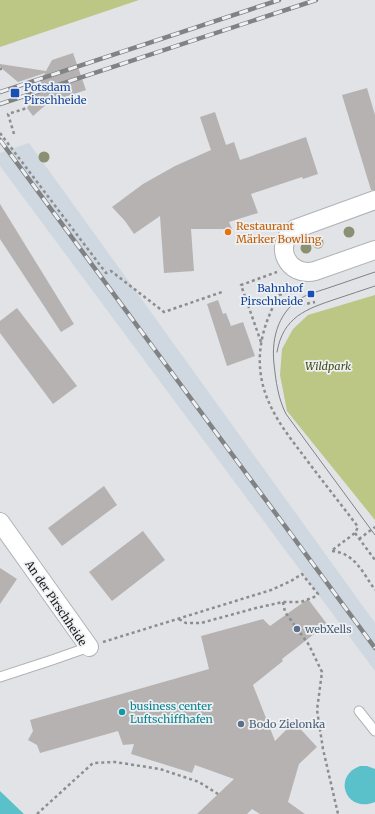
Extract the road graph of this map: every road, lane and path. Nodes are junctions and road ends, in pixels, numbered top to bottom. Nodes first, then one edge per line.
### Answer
1 (27, 108) dead end
2 (0, 133) edge
3 (14, 134) dead end
4 (375, 200) edge
5 (375, 250) edge
6 (294, 268) junction
7 (290, 291) dead end
8 (222, 292) dead end
9 (315, 302) dead end
10 (261, 343) junction
11 (302, 447) dead end
12 (299, 450) junction
13 (0, 522) edge
14 (361, 525) dead end
15 (358, 527) junction
16 (375, 527) edge
17 (355, 533) junction
18 (359, 539) junction
19 (375, 560) edge
20 (375, 590) edge
21 (283, 602) junction
22 (177, 618) junction
23 (89, 647) junction
24 (0, 677) edge
25 (359, 711) dead end
26 (375, 732) edge
27 (218, 794) dead end
28 (37, 814) edge
29 (338, 814) edge

1 - 3 path
2 - 8 path
4 - 6 street
5 - 6 street
6 - 10 path
6 - 10 path
7 - 9 path
10 - 12 path
11 - 12 path
12 - 15 path
13 - 23 street, An der Pirschheide
14 - 15 path
15 - 17 path
16 - 18 path
17 - 18 path
17 - 20 path
18 - 19 path
21 - 22 path
21 - 22 path
21 - 29 path
22 - 23 path
23 - 24 lane, An der Pirschheide
25 - 26 lane
27 - 28 path

